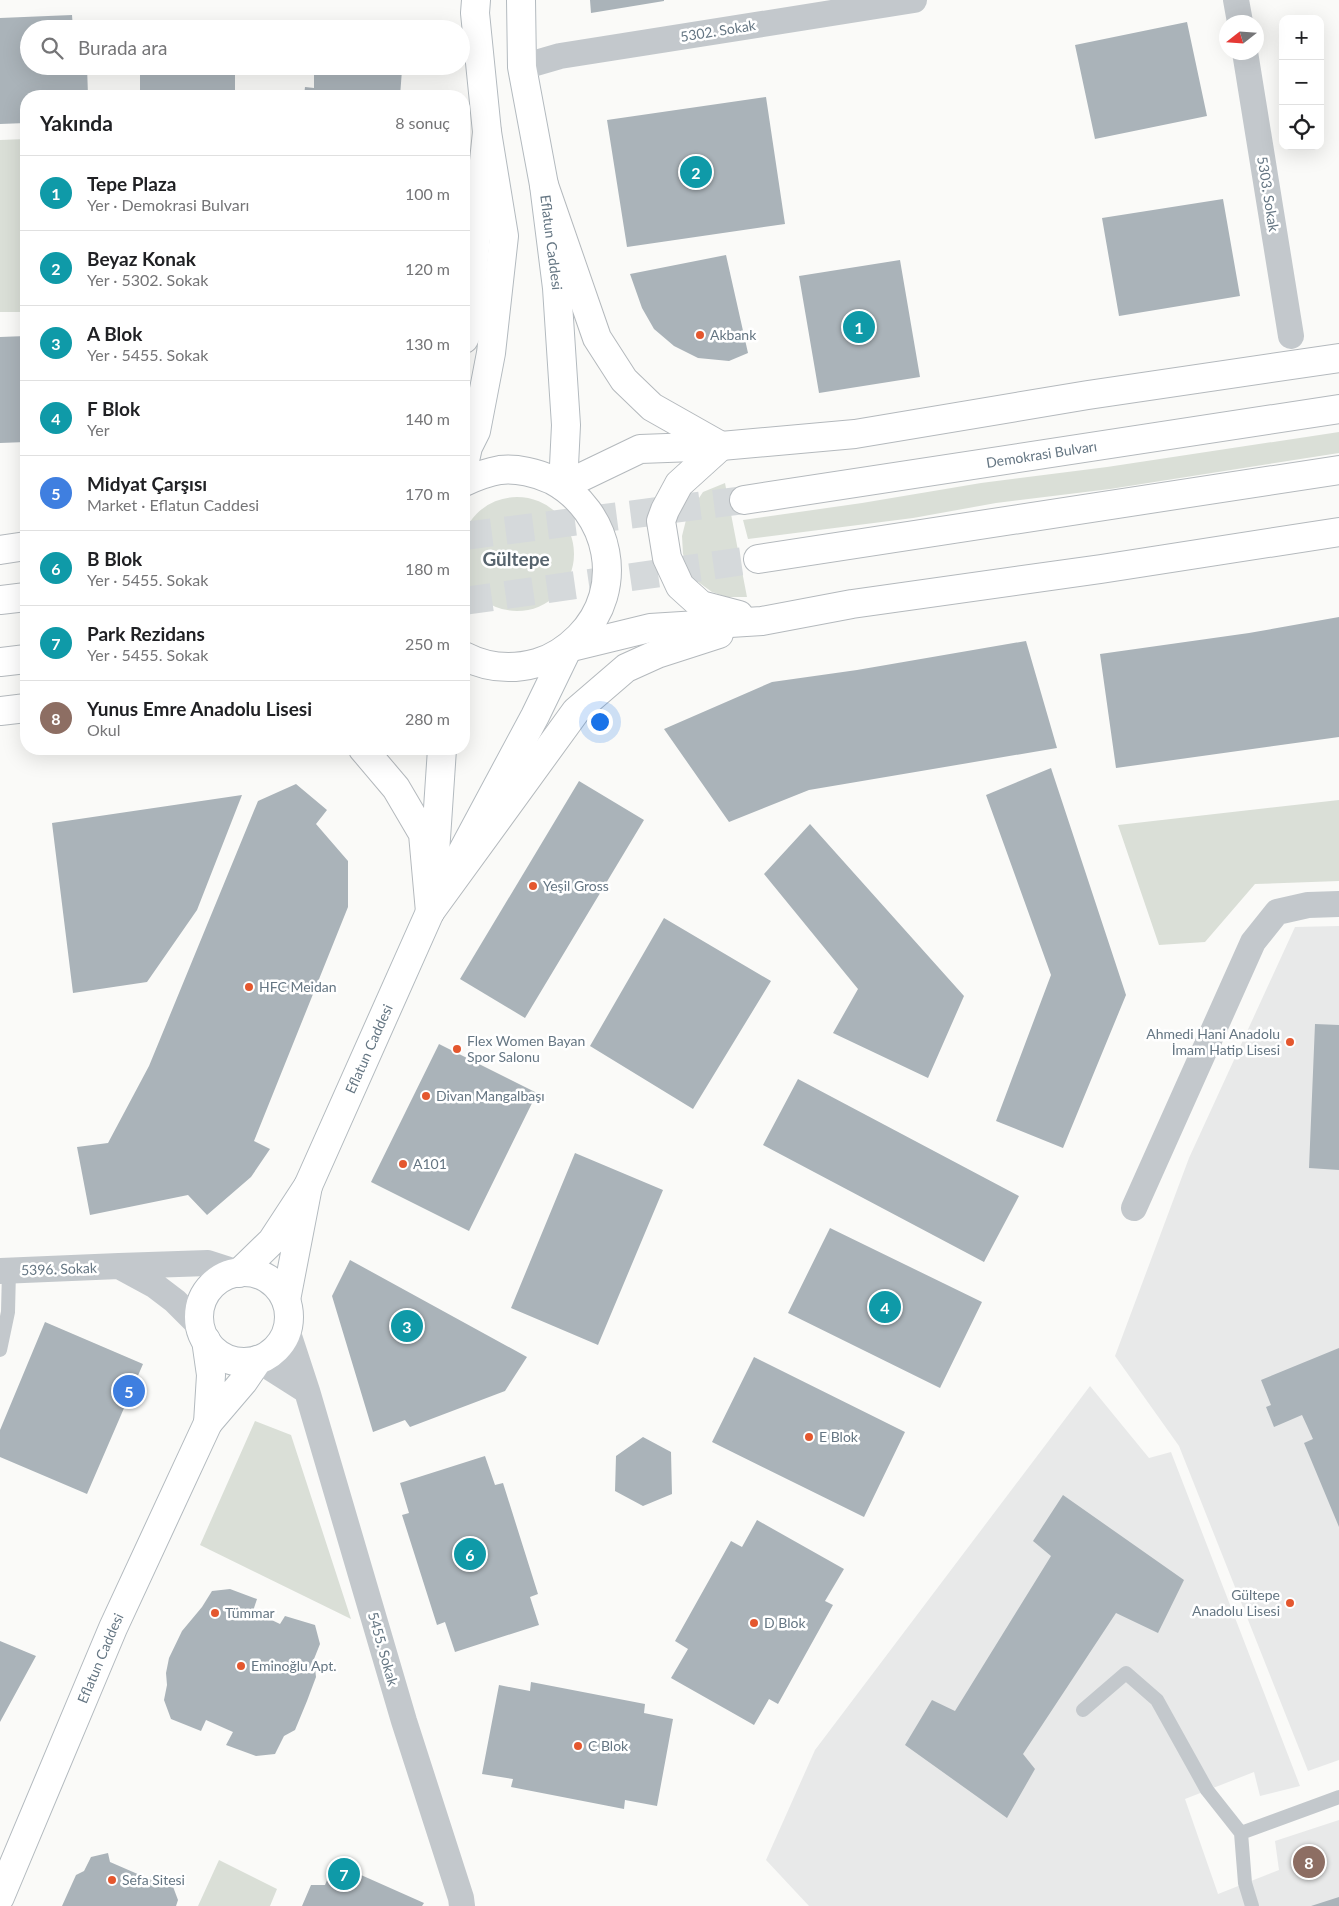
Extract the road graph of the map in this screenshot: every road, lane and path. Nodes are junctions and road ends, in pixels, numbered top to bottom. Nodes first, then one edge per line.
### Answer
1 (521, 0) edge
2 (914, 0) edge
3 (1236, 0) edge
4 (472, 4) edge
5 (1239, 15) edge
6 (1246, 60) edge
7 (522, 67) junction
8 (487, 132) junction
9 (544, 185) junction
10 (470, 296) edge
11 (1291, 336) dead end
12 (1339, 358) edge
13 (1339, 409) edge
14 (470, 443) edge
15 (721, 446) junction
16 (1339, 470) edge
17 (470, 480) edge
18 (563, 486) junction
19 (744, 500) tunnel mouth
20 (1339, 532) edge
21 (20, 547) edge
22 (0, 550) edge
23 (758, 559) tunnel mouth
24 (20, 598) edge
25 (0, 600) edge
26 (762, 621) junction
27 (568, 648) junction
28 (470, 659) edge
29 (20, 660) edge
30 (0, 662) edge
31 (20, 709) edge
32 (0, 711) edge
33 (368, 755) edge
34 (442, 755) edge
35 (1339, 904) edge
36 (430, 912) junction
37 (308, 1186) junction
38 (1134, 1208) dead end
39 (119, 1266) junction
40 (4, 1271) edge
41 (239, 1273) junction
42 (286, 1300) junction
43 (287, 1330) junction
44 (203, 1333) junction
45 (0, 1350) edge
46 (258, 1360) junction
47 (306, 1391) junction
48 (208, 1423) junction
49 (1083, 1710) dead end
50 (1339, 1796) edge
51 (1242, 1833) junction
52 (0, 1897) edge
53 (462, 1906) edge
54 (1252, 1906) edge

1 - 7 main road, Eflatun Caddesi
2 - 7 street, 5302. Sokak
3 - 5 street
4 - 8 main road
6 - 11 street, 5303. Sokak
7 - 9 main road, Eflatun Caddesi
8 - 10 main road
8 - 14 main road
9 - 15 main road
9 - 18 main road, Eflatun Caddesi
12 - 15 main road
13 - 19 main road, Demokrasi Bulvarı
15 - 18 main road
15 - 26 main road
16 - 23 main road
17 - 18 main road
18 - 27 main road
20 - 26 main road
21 - 22 main road
24 - 25 main road
26 - 27 main road
26 - 36 main road
27 - 28 main road
27 - 36 main road
29 - 30 main road
31 - 32 main road
33 - 36 main road
34 - 36 main road
35 - 38 street
36 - 37 main road, Eflatun Caddesi
37 - 41 main road
37 - 42 main road
39 - 40 street, 5396. Sokak
39 - 41 street, 5396. Sokak
39 - 44 street
40 - 45 lane
41 - 42 main road
41 - 44 main road
42 - 43 main road
43 - 46 main road
43 - 47 street, 5455. Sokak
44 - 46 main road
44 - 48 main road
46 - 47 street
46 - 48 main road
47 - 53 street, 5455. Sokak
48 - 52 main road, Eflatun Caddesi
49 - 51 lane
50 - 51 lane
51 - 54 lane

